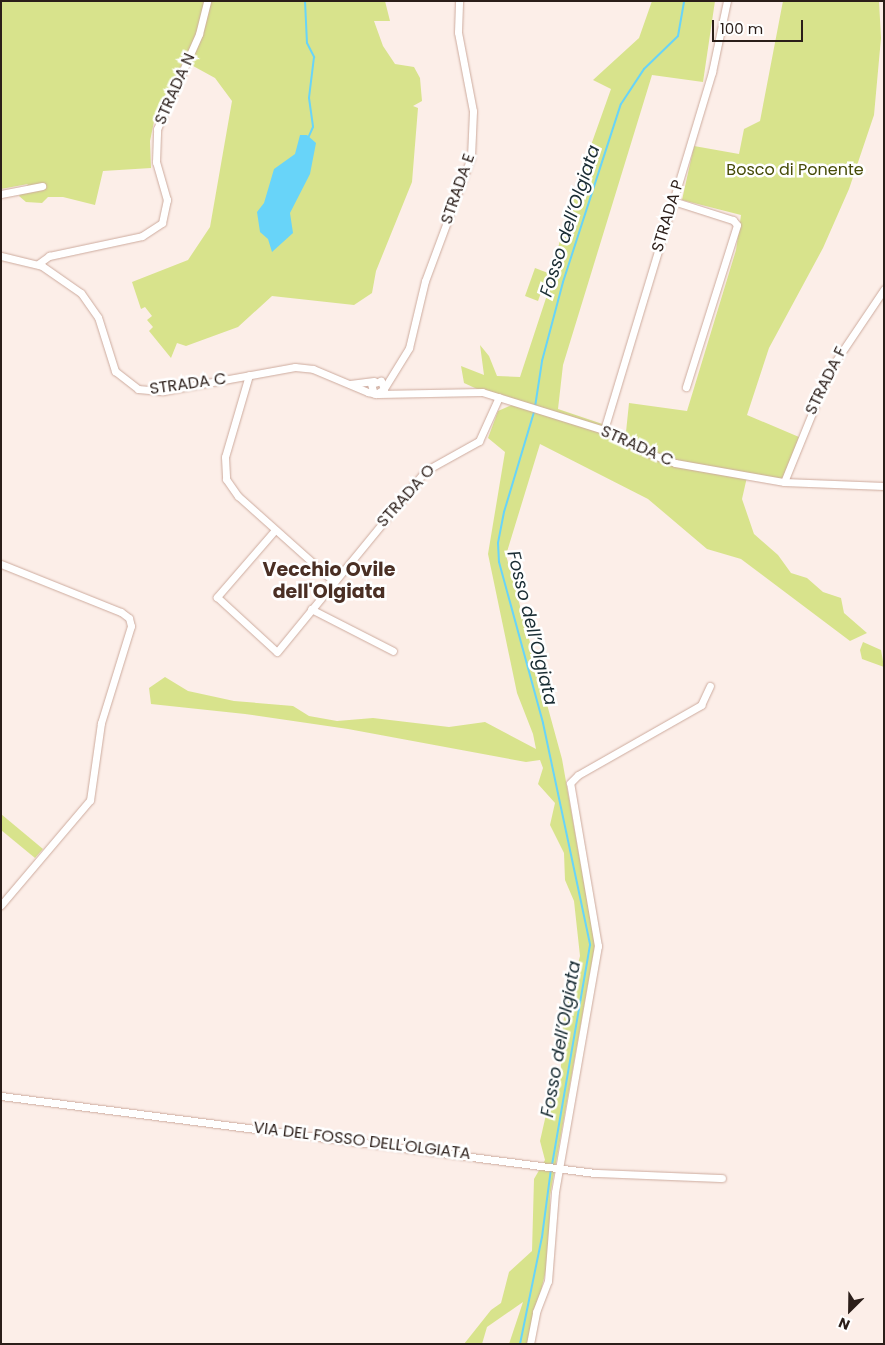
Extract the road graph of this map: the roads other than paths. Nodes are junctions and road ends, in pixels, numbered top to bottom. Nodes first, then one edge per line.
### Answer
1 (207, 1) edge
2 (459, 1) edge
3 (727, 1) edge
4 (42, 186) dead end
5 (1, 194) edge
6 (673, 201) junction
7 (1, 256) edge
8 (38, 264) junction
9 (884, 289) edge
10 (396, 370) junction
11 (249, 375) junction
12 (375, 380) junction
13 (350, 384) junction
14 (686, 387) dead end
15 (380, 391) junction
16 (499, 397) junction
17 (604, 430) junction
18 (784, 482) junction
19 (884, 486) edge
20 (275, 530) junction
21 (1, 564) edge
22 (333, 581) junction
23 (310, 609) junction
24 (393, 651) dead end
25 (710, 686) dead end
26 (1, 905) edge
27 (1, 1096) edge
28 (554, 1167) junction
29 (722, 1178) dead end
30 (530, 1344) edge

1 - 8 street, STRADA N
2 - 10 street, STRADA E
3 - 6 street, STRADA P
4 - 5 street
6 - 14 street
6 - 17 street, STRADA P
7 - 8 street, STRADA C
8 - 11 street, STRADA C
9 - 18 street, STRADA F
10 - 12 street
10 - 15 street, STRADA E
11 - 13 street, STRADA C
11 - 20 street
12 - 13 street, STRADA C
12 - 15 street
12 - 15 street
13 - 15 street, STRADA C
15 - 16 street, STRADA C
16 - 17 street, STRADA C
16 - 22 street, STRADA O
17 - 18 street, STRADA C
18 - 19 street, STRADA C
20 - 22 street
20 - 23 street, STRADA O
21 - 26 street
22 - 23 street, STRADA O
23 - 24 street
25 - 28 street
27 - 28 street, VIA DEL FOSSO DELL'OLGIATA
28 - 29 street, VIA DEL FOSSO DELL'OLGIATA
28 - 30 street

